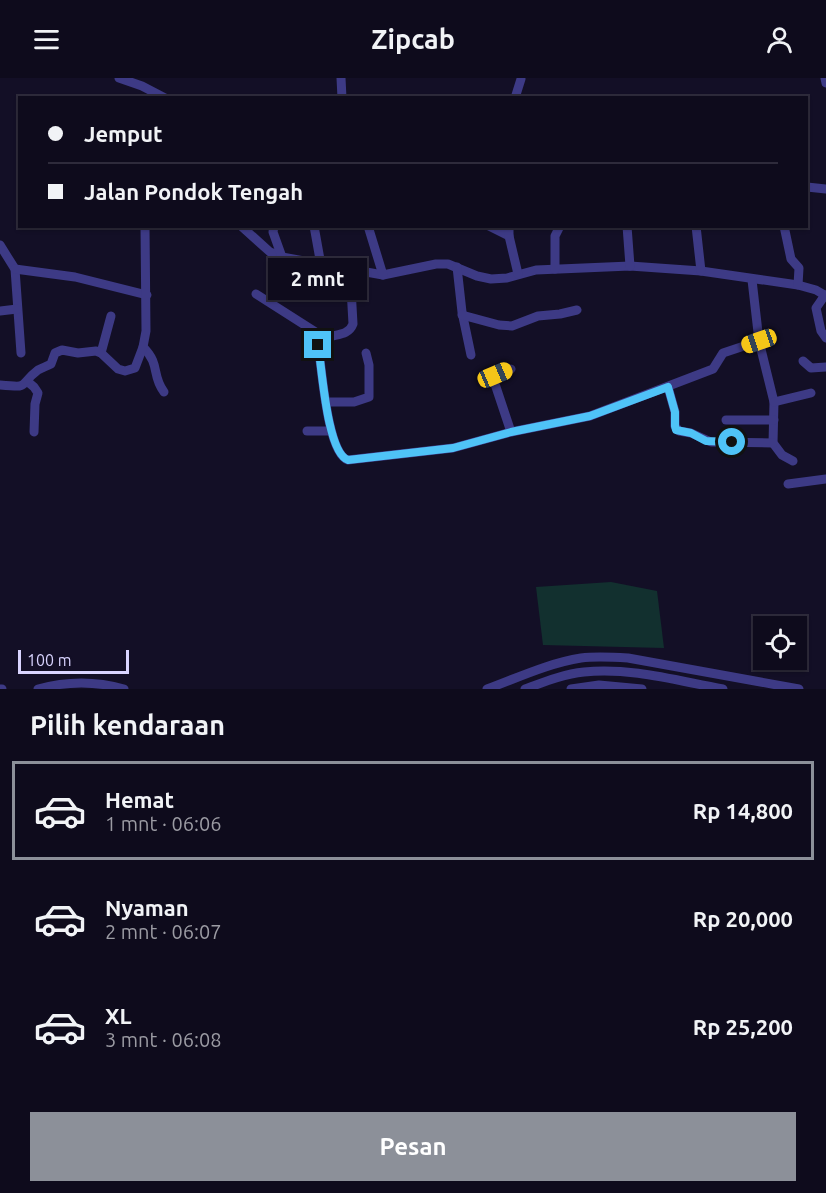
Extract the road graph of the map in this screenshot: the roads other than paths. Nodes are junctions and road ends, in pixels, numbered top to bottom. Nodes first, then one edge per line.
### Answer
1 (119, 78) edge
2 (341, 78) edge
3 (825, 78) edge
4 (521, 79) edge
5 (826, 83) edge
6 (161, 96) edge
7 (342, 96) edge
8 (516, 96) edge
9 (808, 187) edge
10 (826, 189) edge
11 (144, 228) edge
12 (243, 228) edge
13 (274, 228) edge
14 (314, 228) edge
15 (369, 228) edge
16 (559, 228) edge
17 (627, 228) edge
18 (696, 228) edge
19 (784, 228) edge
20 (509, 231) edge
21 (0, 245) edge
22 (282, 257) junction
23 (321, 265) junction
24 (630, 266) junction
25 (457, 267) junction
26 (15, 269) junction
27 (555, 269) junction
28 (350, 270) junction
29 (701, 271) junction
30 (518, 274) junction
31 (383, 275) junction
32 (752, 280) junction
33 (798, 285) junction
34 (256, 294) dead end
35 (147, 295) junction
36 (826, 296) edge
37 (17, 309) junction
38 (0, 310) edge
39 (577, 310) dead end
40 (462, 315) junction
41 (111, 316) dead end
42 (325, 338) junction
43 (826, 338) edge
44 (759, 341) junction
45 (143, 347) junction
46 (21, 353) dead end
47 (101, 353) junction
48 (366, 353) dead end
49 (471, 355) dead end
50 (803, 361) dead end
51 (826, 367) edge
52 (511, 369) dead end
53 (28, 382) junction
54 (0, 385) edge
55 (668, 387) junction
56 (164, 392) dead end
57 (811, 393) dead end
58 (326, 402) junction
59 (774, 402) junction
60 (726, 420) dead end
61 (774, 420) junction
62 (307, 431) dead end
63 (330, 431) junction
64 (34, 432) dead end
65 (511, 432) junction
66 (773, 443) junction
67 (793, 461) dead end
68 (826, 479) edge
69 (788, 484) dead end
70 (38, 689) edge
71 (124, 689) edge
72 (487, 689) edge
73 (525, 689) edge
74 (571, 689) edge
75 (642, 689) edge
76 (723, 689) edge
77 (799, 689) edge

1 - 6 street
2 - 7 street
3 - 5 street
4 - 8 street
9 - 10 street
11 - 35 street
12 - 22 street
13 - 22 street
14 - 23 street
15 - 31 street
16 - 27 street
17 - 24 street
18 - 29 street
19 - 33 street
20 - 30 street
21 - 26 street
22 - 23 street
23 - 28 street
24 - 27 street
24 - 29 street
25 - 30 street
25 - 31 street
25 - 40 street
26 - 35 street
26 - 37 street
27 - 30 street
28 - 31 street
28 - 42 street
29 - 32 street
32 - 33 street
32 - 44 street
33 - 36 street
34 - 42 street
35 - 45 street
36 - 43 street
37 - 38 street
37 - 46 street
39 - 40 street
40 - 49 street
41 - 47 street
42 - 58 street
44 - 55 street
44 - 59 street
45 - 47 street
45 - 56 street
47 - 53 street
48 - 58 street
50 - 51 street
52 - 65 street
53 - 54 street
53 - 64 street
55 - 65 street
55 - 66 street
57 - 59 street
58 - 63 street
59 - 61 street
60 - 61 street
61 - 66 street
62 - 63 street
63 - 65 street
66 - 67 street
68 - 69 street
70 - 71 street
72 - 77 street
73 - 76 street
74 - 75 street

